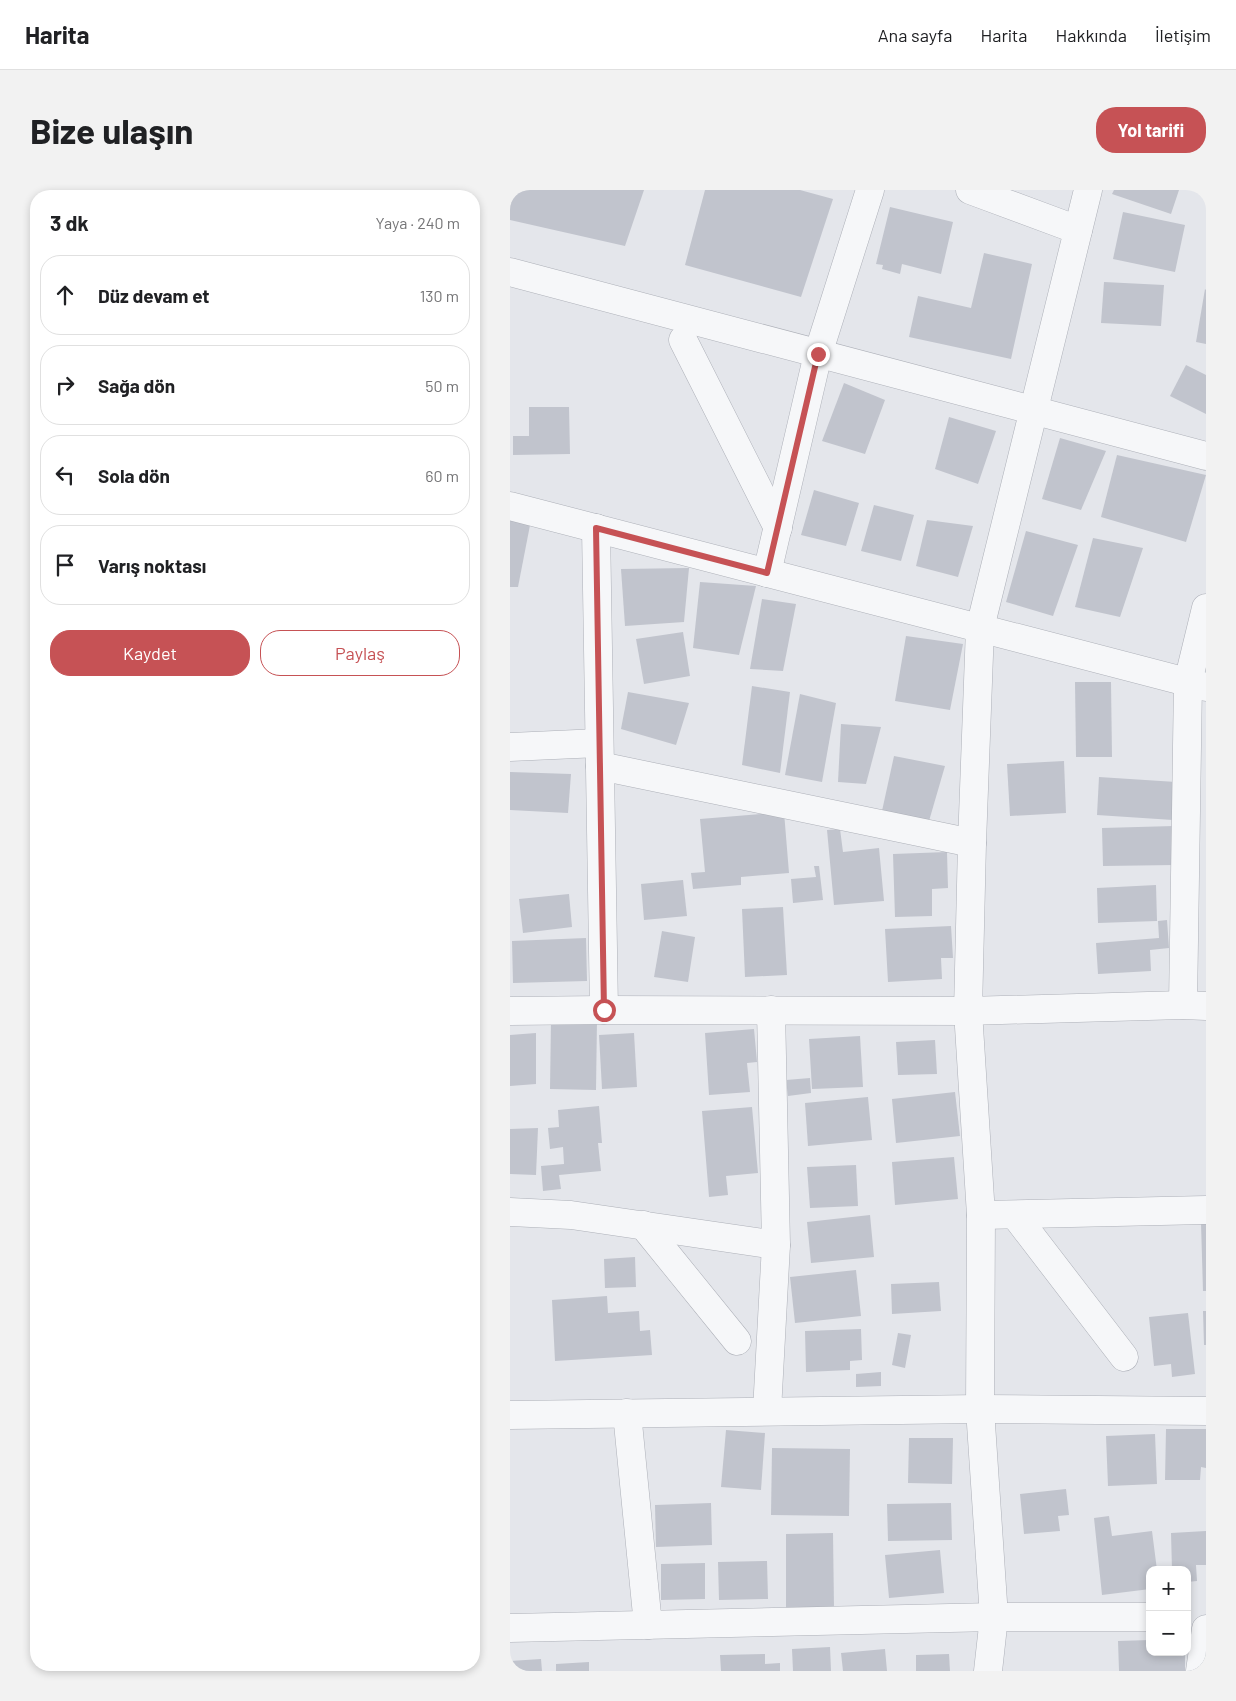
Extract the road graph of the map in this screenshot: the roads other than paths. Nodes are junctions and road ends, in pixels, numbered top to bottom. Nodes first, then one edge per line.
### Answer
1 (870, 190) edge
2 (970, 190) edge
3 (1088, 190) edge
4 (1078, 230) junction
5 (510, 272) edge
6 (683, 340) dead end
7 (818, 354) junction
8 (1033, 410) junction
9 (1206, 456) edge
10 (510, 506) edge
11 (596, 528) junction
12 (778, 528) junction
13 (767, 573) junction
14 (1206, 608) edge
15 (980, 628) junction
16 (1197, 684) edge
17 (510, 746) edge
18 (600, 755) junction
19 (1196, 803) edge
20 (972, 843) junction
21 (1194, 1006) edge
22 (604, 1010) junction
23 (771, 1010) junction
24 (510, 1011) edge
25 (968, 1011) junction
26 (1206, 1210) edge
27 (510, 1212) edge
28 (1015, 1215) junction
29 (981, 1216) junction
30 (643, 1225) junction
31 (776, 1245) junction
32 (736, 1341) dead end
33 (1124, 1357) dead end
34 (980, 1409) junction
35 (1206, 1411) edge
36 (767, 1412) junction
37 (627, 1413) junction
38 (510, 1415) edge
39 (994, 1617) junction
40 (1146, 1617) edge
41 (1191, 1617) edge
42 (1206, 1617) edge
43 (648, 1625) junction
44 (510, 1628) edge
45 (1206, 1629) edge
46 (988, 1671) edge
47 (1200, 1671) edge

1 - 7 street
2 - 4 street
3 - 4 street
4 - 8 street
5 - 7 street
6 - 12 street
7 - 8 street
7 - 12 street
8 - 9 street
8 - 15 street
10 - 11 street
11 - 13 street
11 - 18 street
12 - 13 street
13 - 15 street
14 - 16 street
15 - 16 street
15 - 20 street
16 - 19 street
17 - 18 street
18 - 20 street
18 - 22 street
19 - 21 street
20 - 25 street
21 - 25 street
22 - 23 street
22 - 24 street
23 - 25 street
23 - 31 street
25 - 29 street
26 - 28 street
27 - 30 street
28 - 29 street
28 - 33 street
29 - 34 street
30 - 31 street
30 - 32 street
31 - 36 street
34 - 35 street
34 - 36 street
34 - 39 street
36 - 37 street
37 - 38 street
37 - 43 street
39 - 40 street
39 - 43 street
39 - 46 street
41 - 42 street
43 - 44 street
45 - 47 street

